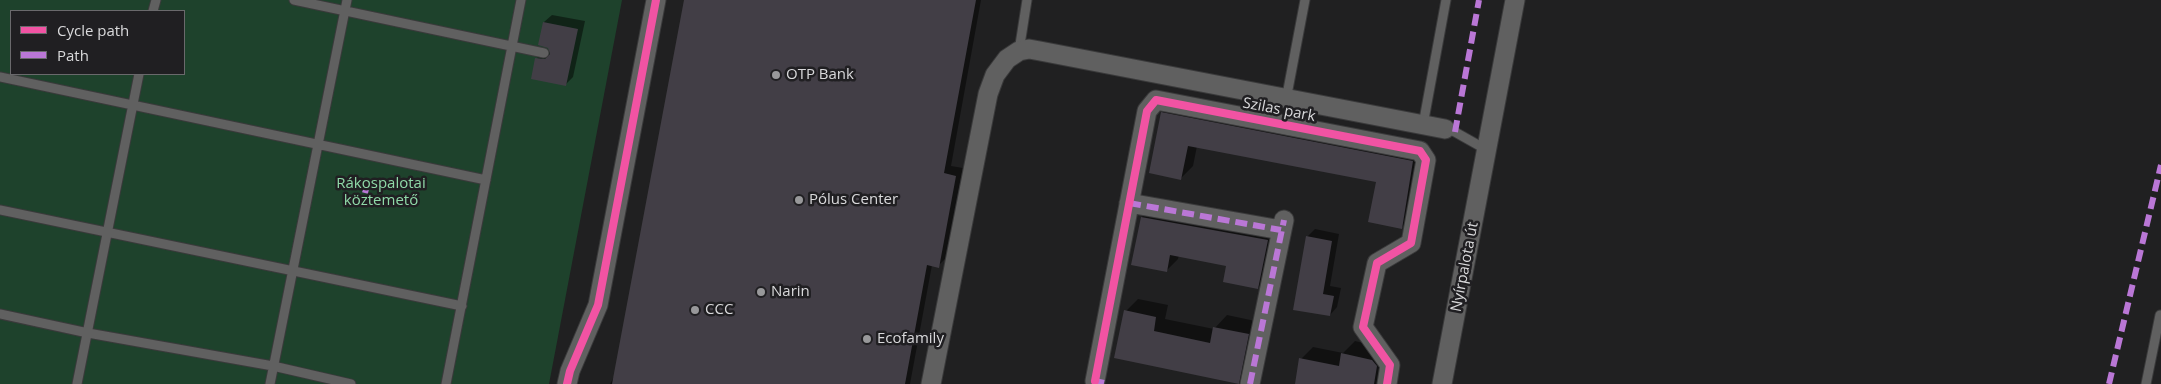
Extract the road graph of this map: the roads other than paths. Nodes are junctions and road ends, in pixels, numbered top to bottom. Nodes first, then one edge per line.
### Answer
1 (294, 0) edge
2 (347, 0) edge
3 (522, 0) edge
4 (656, 0) edge
5 (1027, 0) edge
6 (1305, 0) edge
7 (1446, 0) edge
8 (1514, 0) edge
9 (345, 10) junction
10 (513, 45) junction
11 (1019, 51) junction
12 (544, 52) dead end
13 (139, 75) edge
14 (0, 77) edge
15 (1286, 100) junction
16 (132, 106) junction
17 (1423, 125) junction
18 (1446, 130) joint
19 (318, 146) junction
20 (1487, 150) junction
21 (486, 180) junction
22 (1129, 203) junction
23 (0, 210) edge
24 (108, 232) junction
25 (292, 270) junction
26 (462, 306) junction
27 (0, 314) edge
28 (2160, 315) edge
29 (88, 333) junction
30 (273, 366) junction
31 (1098, 383) edge
32 (77, 384) edge
33 (270, 384) edge
34 (351, 384) edge
35 (446, 384) edge
36 (567, 384) edge
37 (931, 384) edge
38 (1250, 384) edge
39 (1387, 384) edge
40 (1442, 384) edge
41 (2146, 384) edge

1 - 9 lane
2 - 9 lane
3 - 10 lane
4 - 36 street
5 - 11 lane
6 - 15 lane
7 - 17 lane
8 - 20 street, Nyírpalota út
9 - 10 lane
9 - 19 lane
10 - 12 lane
10 - 21 lane
11 - 15 street
11 - 37 street
13 - 16 lane
14 - 16 lane
15 - 17 street
16 - 19 lane
16 - 24 lane
17 - 18 street
18 - 20 lane
19 - 21 lane
19 - 25 lane
20 - 40 street, Nyírpalota út
21 - 26 lane
22 - 31 street, Szilas park
22 - 38 street
22 - 39 street, Szilas park
23 - 24 lane
24 - 25 lane
24 - 29 lane
25 - 26 lane
25 - 30 lane
26 - 35 lane
27 - 29 lane
28 - 41 lane
29 - 30 lane
29 - 32 lane
30 - 33 lane
30 - 34 lane

